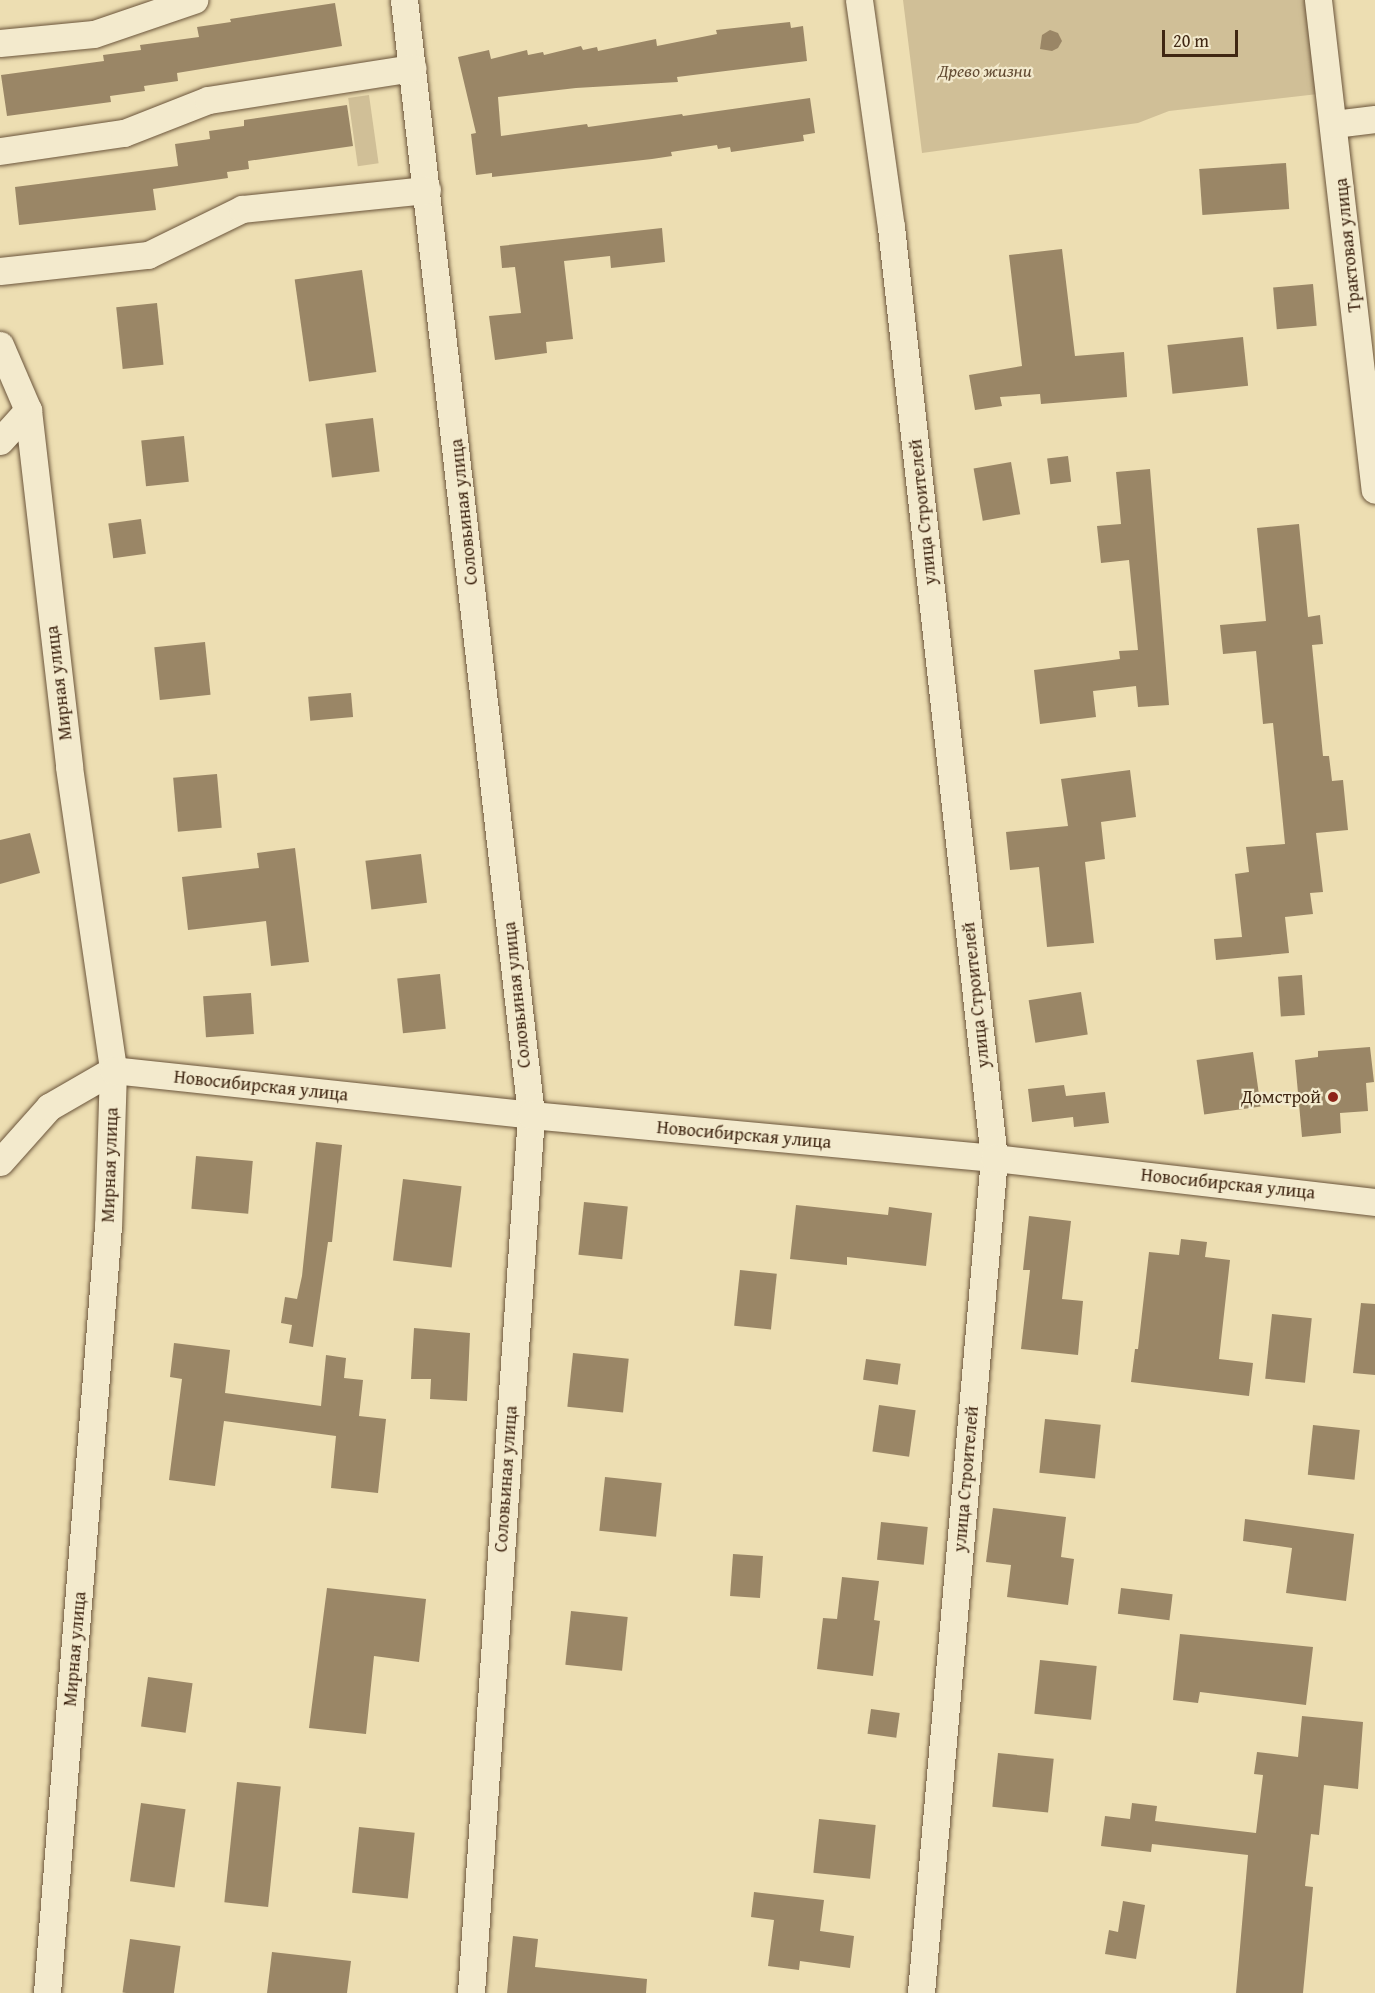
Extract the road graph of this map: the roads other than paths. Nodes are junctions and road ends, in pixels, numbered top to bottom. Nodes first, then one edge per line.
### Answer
1 (194, 0) edge
2 (404, 0) edge
3 (859, 0) edge
4 (1318, 0) edge
5 (0, 43) edge
6 (413, 68) junction
7 (1375, 119) edge
8 (1334, 123) junction
9 (0, 151) edge
10 (427, 190) junction
11 (0, 271) edge
12 (0, 345) edge
13 (27, 410) junction
14 (0, 441) edge
15 (1375, 490) edge
16 (113, 1070) junction
17 (531, 1115) junction
18 (994, 1158) junction
19 (0, 1162) edge
20 (1375, 1202) edge
21 (47, 1993) edge
22 (471, 1993) edge
23 (921, 1993) edge

1 - 5 street
2 - 6 street, Соловьиная улица
3 - 18 street, улица Строителей
4 - 8 street, Трактовая улица
6 - 9 street
6 - 10 street, Соловьиная улица
7 - 8 street
8 - 15 street, Трактовая улица
10 - 11 street
10 - 17 street, Соловьиная улица
12 - 13 street, Мирная улица
13 - 14 street
13 - 16 street, Мирная улица
16 - 17 street, Новосибирская улица
16 - 19 street
16 - 21 street, Мирная улица
17 - 18 street, Новосибирская улица
17 - 22 street, Соловьиная улица
18 - 20 street, Новосибирская улица
18 - 23 street, улица Строителей

